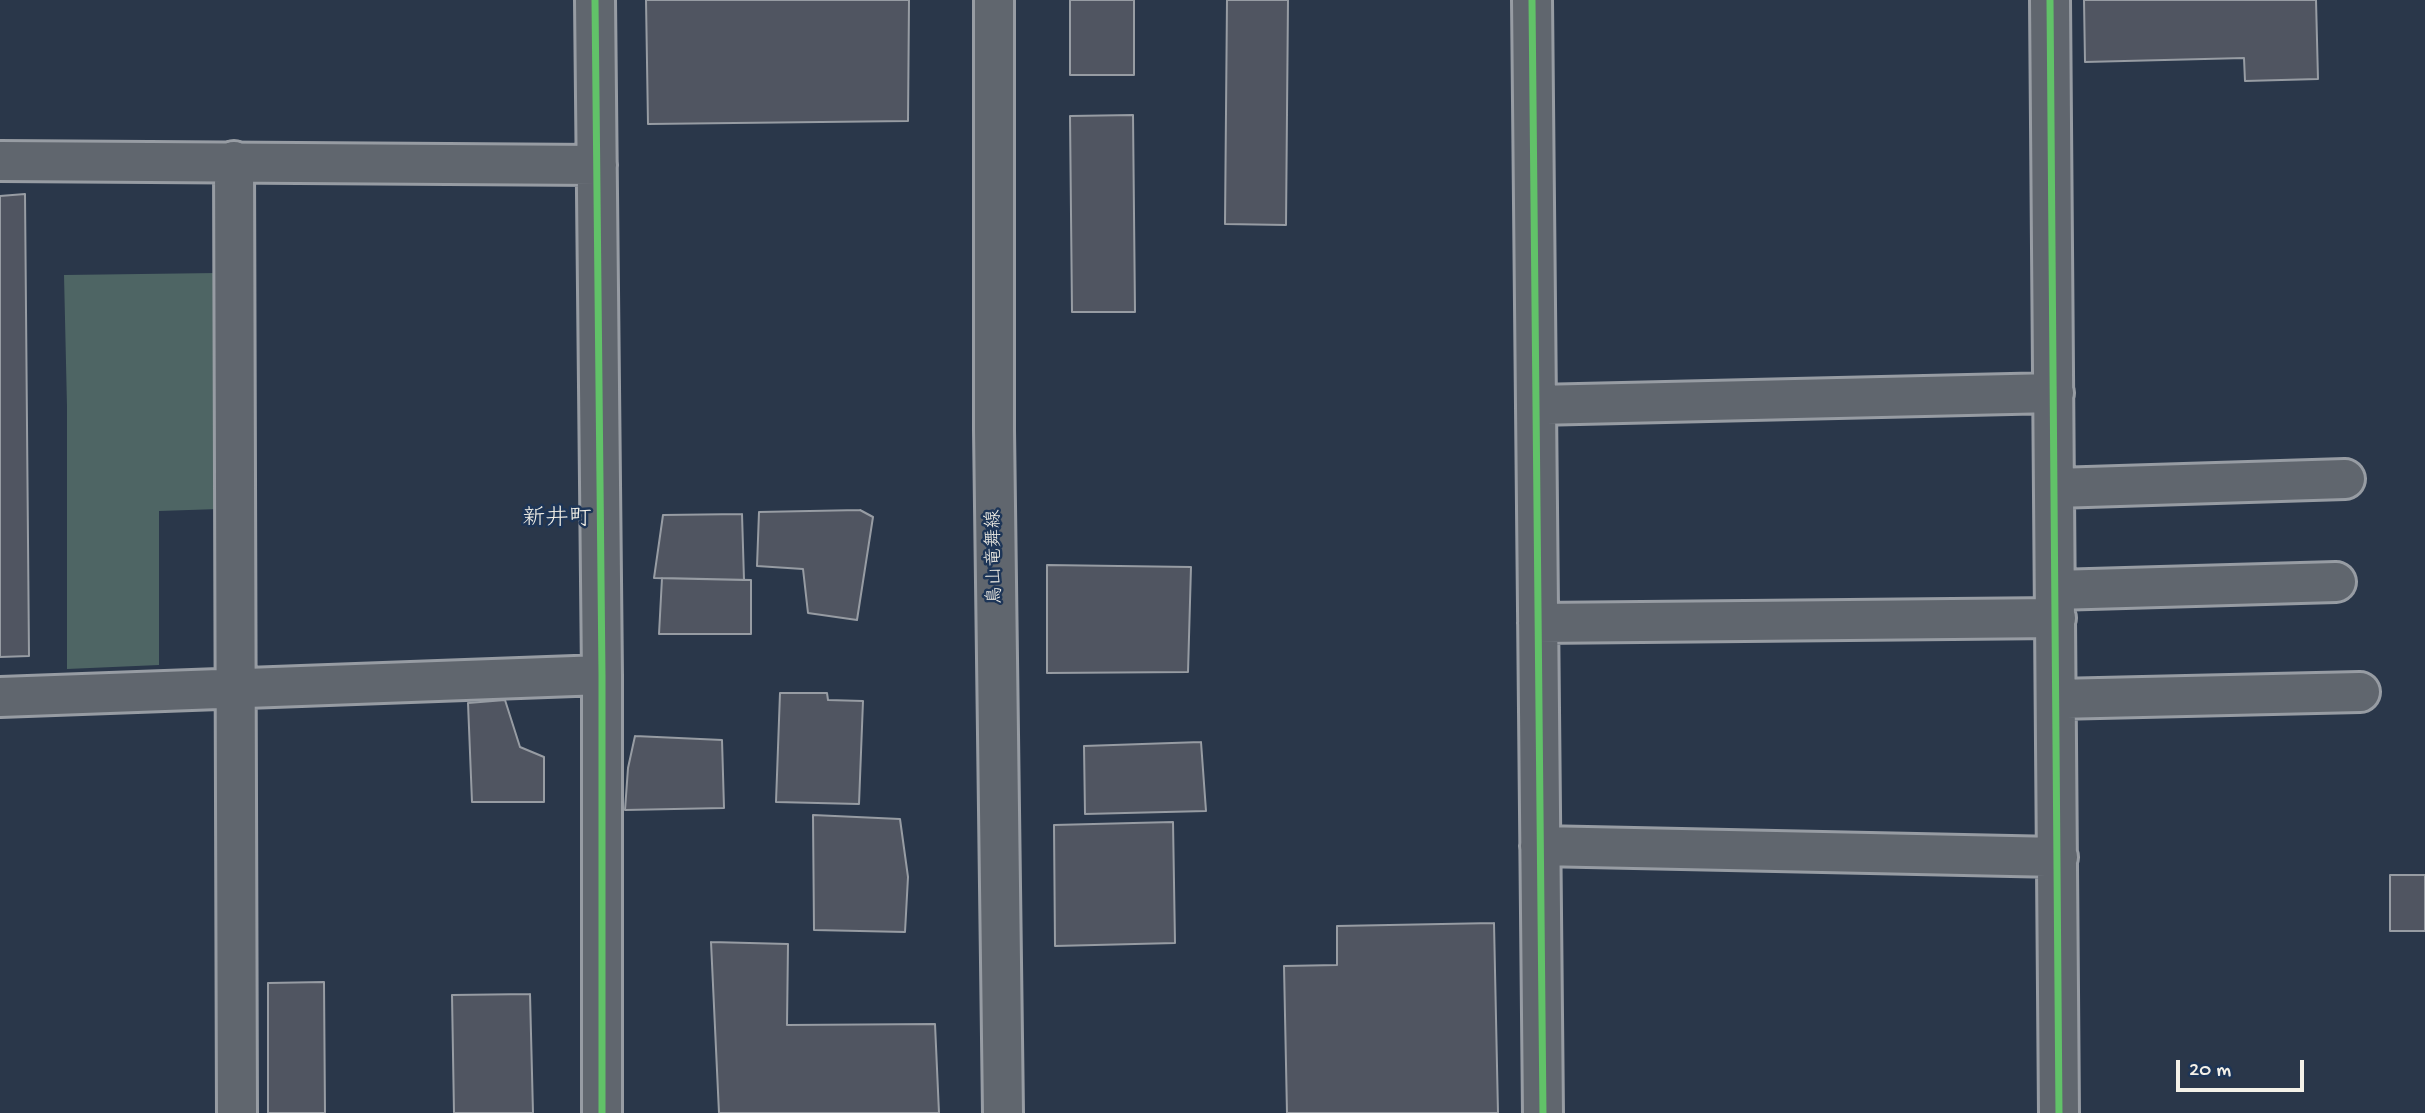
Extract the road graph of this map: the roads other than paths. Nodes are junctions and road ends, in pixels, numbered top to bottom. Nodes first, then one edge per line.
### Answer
1 (595, 0) edge
2 (994, 0) edge
3 (1532, 0) edge
4 (2050, 0) edge
5 (0, 161) edge
6 (234, 161) junction
7 (597, 165) junction
8 (2054, 393) junction
9 (1536, 405) junction
10 (2345, 479) dead end
11 (2055, 488) junction
12 (2336, 582) dead end
13 (2055, 604) junction
14 (1538, 623) junction
15 (602, 675) junction
16 (235, 687) junction
17 (2360, 692) dead end
18 (0, 697) edge
19 (2056, 699) junction
20 (1541, 846) junction
21 (2058, 857) junction
22 (237, 1113) edge
23 (602, 1113) edge
24 (1003, 1113) edge
25 (1544, 1113) edge
26 (2059, 1113) edge

1 - 7 street
2 - 24 street, 鳥山竜舞線
3 - 9 street
4 - 8 street
5 - 6 street
6 - 7 street
6 - 16 street
7 - 15 street
8 - 9 street
8 - 11 street
9 - 14 street
10 - 11 street
11 - 13 street
12 - 13 street
13 - 14 street
13 - 19 street
14 - 20 street
15 - 16 street
15 - 23 street
16 - 18 street
16 - 22 street
17 - 19 street
19 - 21 street
20 - 21 street
20 - 25 street
21 - 26 street

